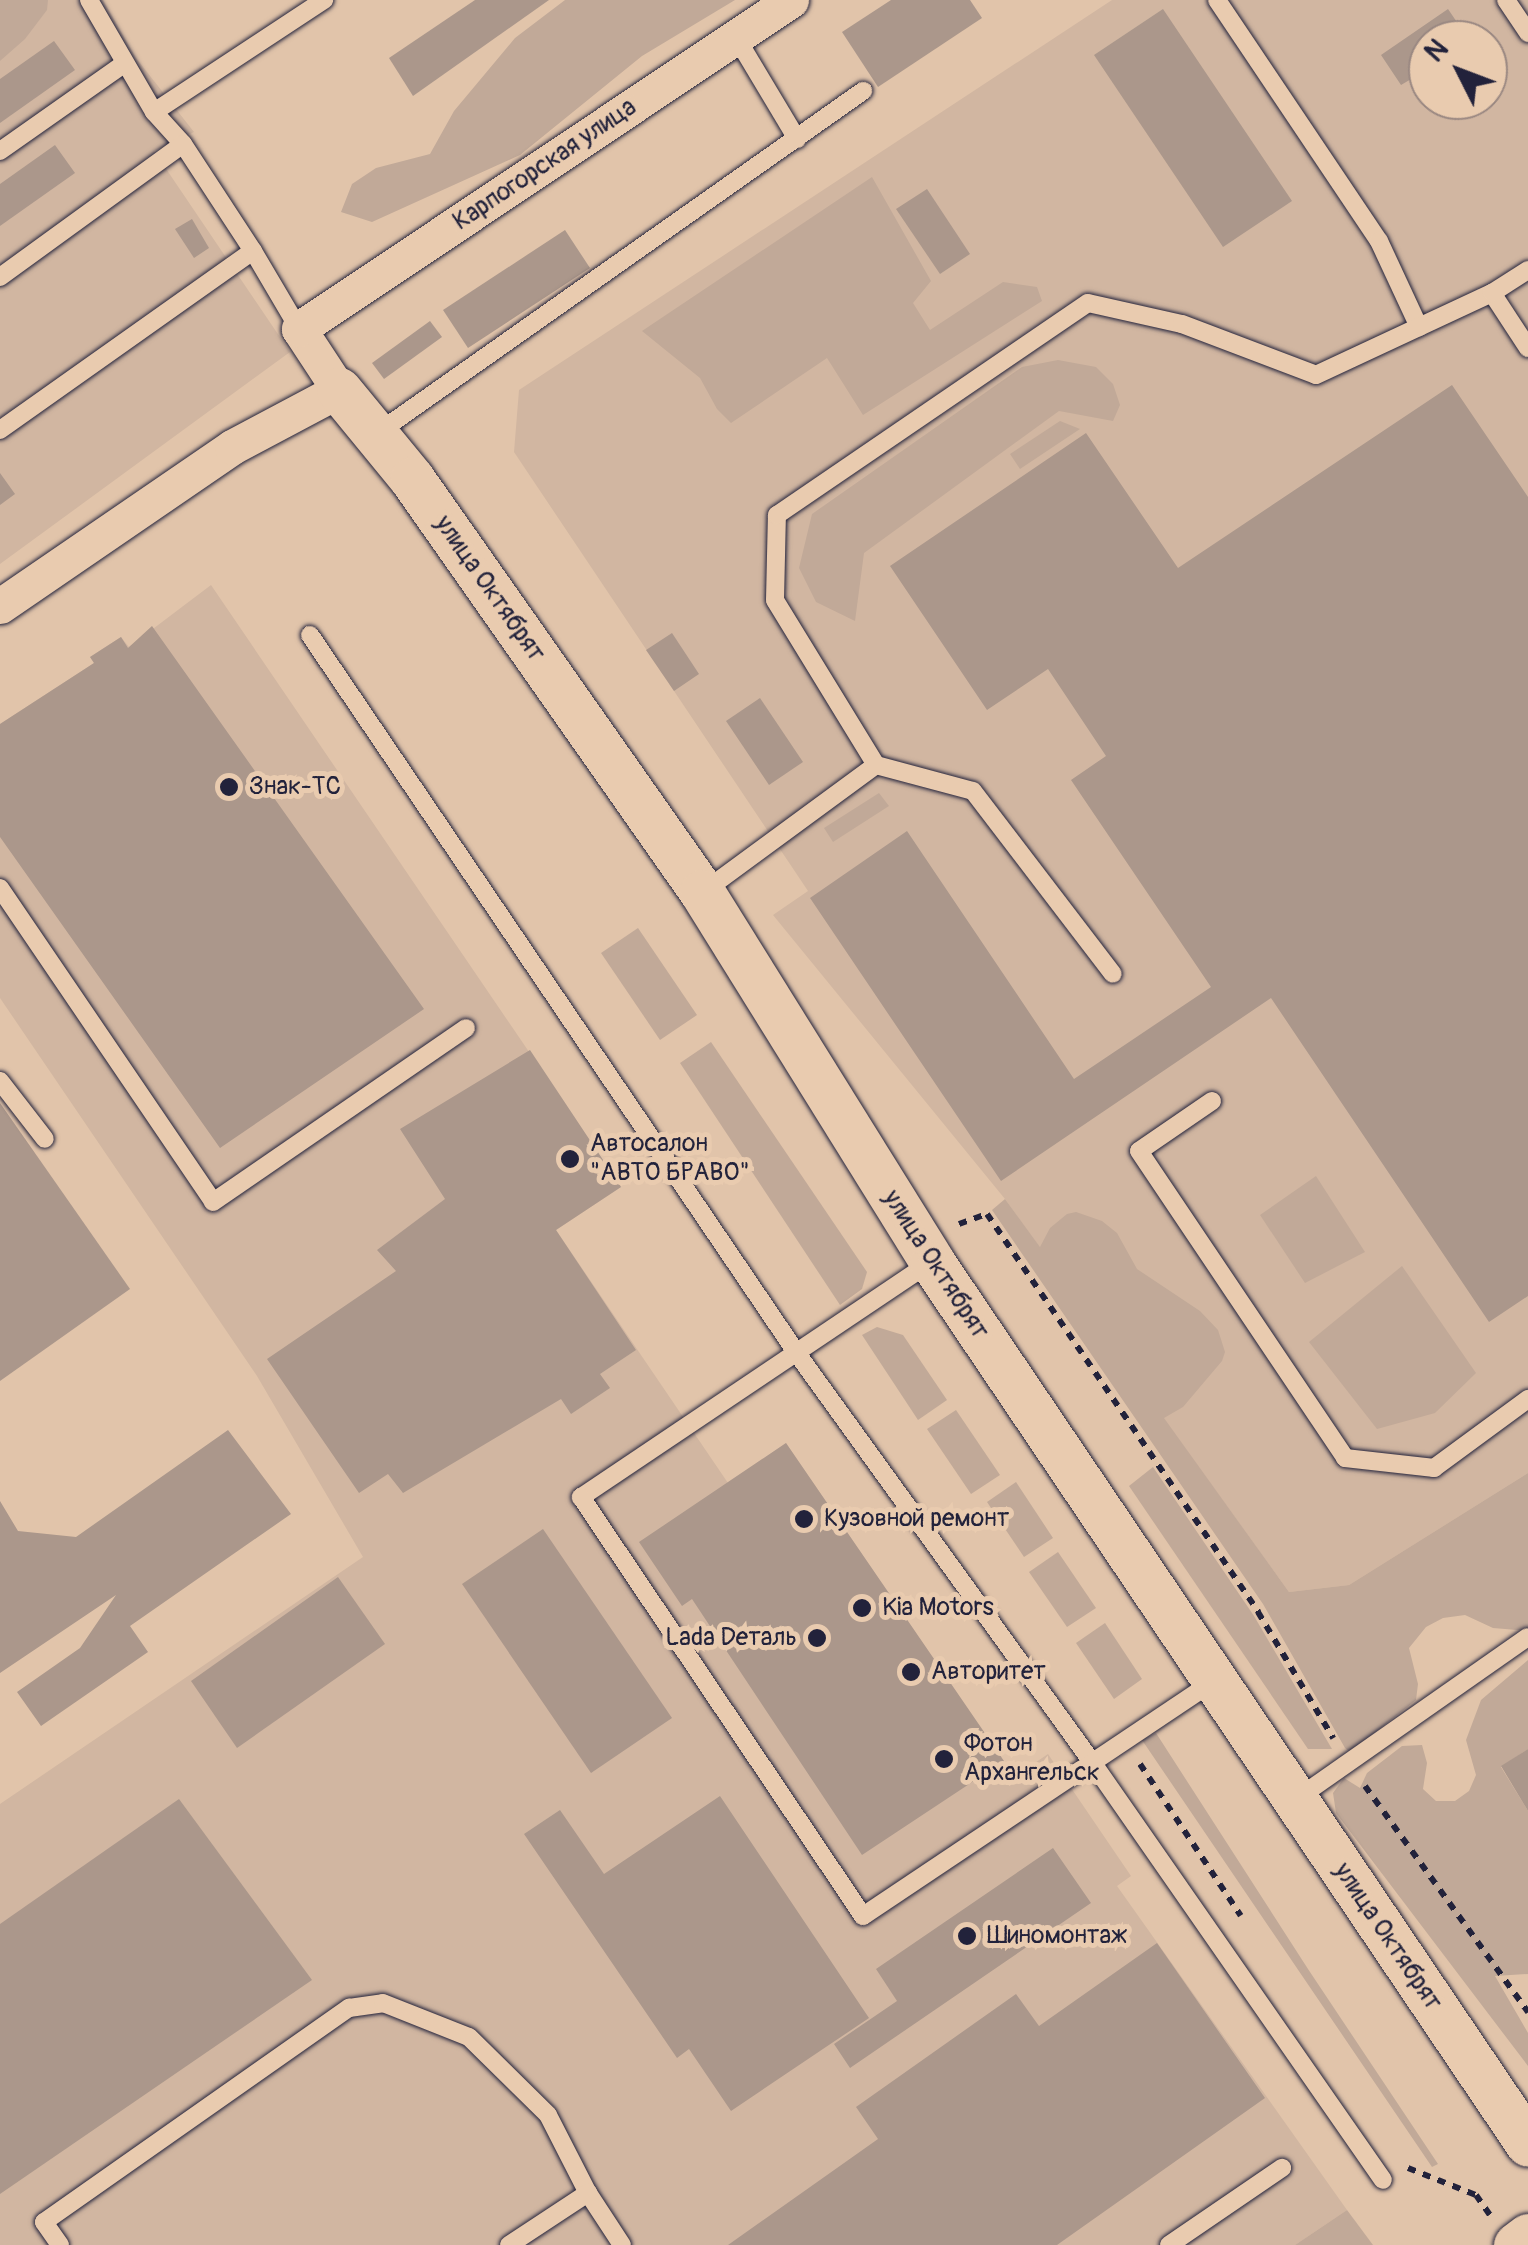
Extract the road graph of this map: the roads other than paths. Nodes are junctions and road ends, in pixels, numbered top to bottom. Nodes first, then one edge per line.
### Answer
1 (89, 0) edge
2 (791, 0) edge
3 (1218, 0) edge
4 (1506, 0) edge
5 (320, 1) edge
6 (1528, 33) edge
7 (736, 37) junction
8 (124, 64) junction
9 (863, 91) dead end
10 (154, 112) junction
11 (798, 138) junction
12 (182, 144) junction
13 (0, 151) edge
14 (254, 251) junction
15 (1528, 270) edge
16 (0, 278) edge
17 (1492, 293) junction
18 (1420, 327) junction
19 (299, 329) junction
20 (1528, 348) edge
21 (338, 390) junction
22 (0, 430) edge
23 (375, 434) junction
24 (0, 606) edge
25 (310, 634) dead end
26 (876, 766) junction
27 (0, 888) edge
28 (702, 892) junction
29 (1113, 974) dead end
30 (466, 1028) dead end
31 (0, 1080) edge
32 (1212, 1101) dead end
33 (44, 1139) dead end
34 (924, 1250) junction
35 (796, 1352) junction
36 (1528, 1399) edge
37 (1528, 1637) edge
38 (1214, 1681) junction
39 (1092, 1762) junction
40 (1294, 1801) junction
41 (1528, 2144) edge
42 (1282, 2168) dead end
43 (1382, 2180) dead end
44 (588, 2193) junction
45 (60, 2245) edge
46 (510, 2245) edge
47 (622, 2245) edge
48 (1169, 2245) edge

1 - 8 lane
2 - 7 street, Карпогорская улица
3 - 18 lane
4 - 6 lane
5 - 10 lane
7 - 11 lane
7 - 19 street, Карпогорская улица
8 - 10 lane
8 - 13 lane
9 - 11 lane
10 - 12 lane
11 - 23 lane
12 - 14 lane
12 - 16 lane
14 - 19 lane
14 - 22 lane
15 - 17 lane
17 - 18 lane
17 - 20 lane
18 - 26 lane
19 - 21 street
21 - 23 street, улица Октябрят
21 - 24 street
23 - 28 street, улица Октябрят
25 - 35 lane
26 - 28 lane
26 - 29 lane
27 - 30 lane
28 - 34 street, улица Октябрят
31 - 33 lane
32 - 36 lane
34 - 35 lane
34 - 38 street, улица Октябрят
35 - 39 lane
35 - 39 lane
37 - 40 lane
38 - 39 lane
38 - 40 street, улица Октябрят
39 - 43 lane
40 - 41 street, улица Октябрят
42 - 48 lane
44 - 45 lane
44 - 46 lane
44 - 47 lane

